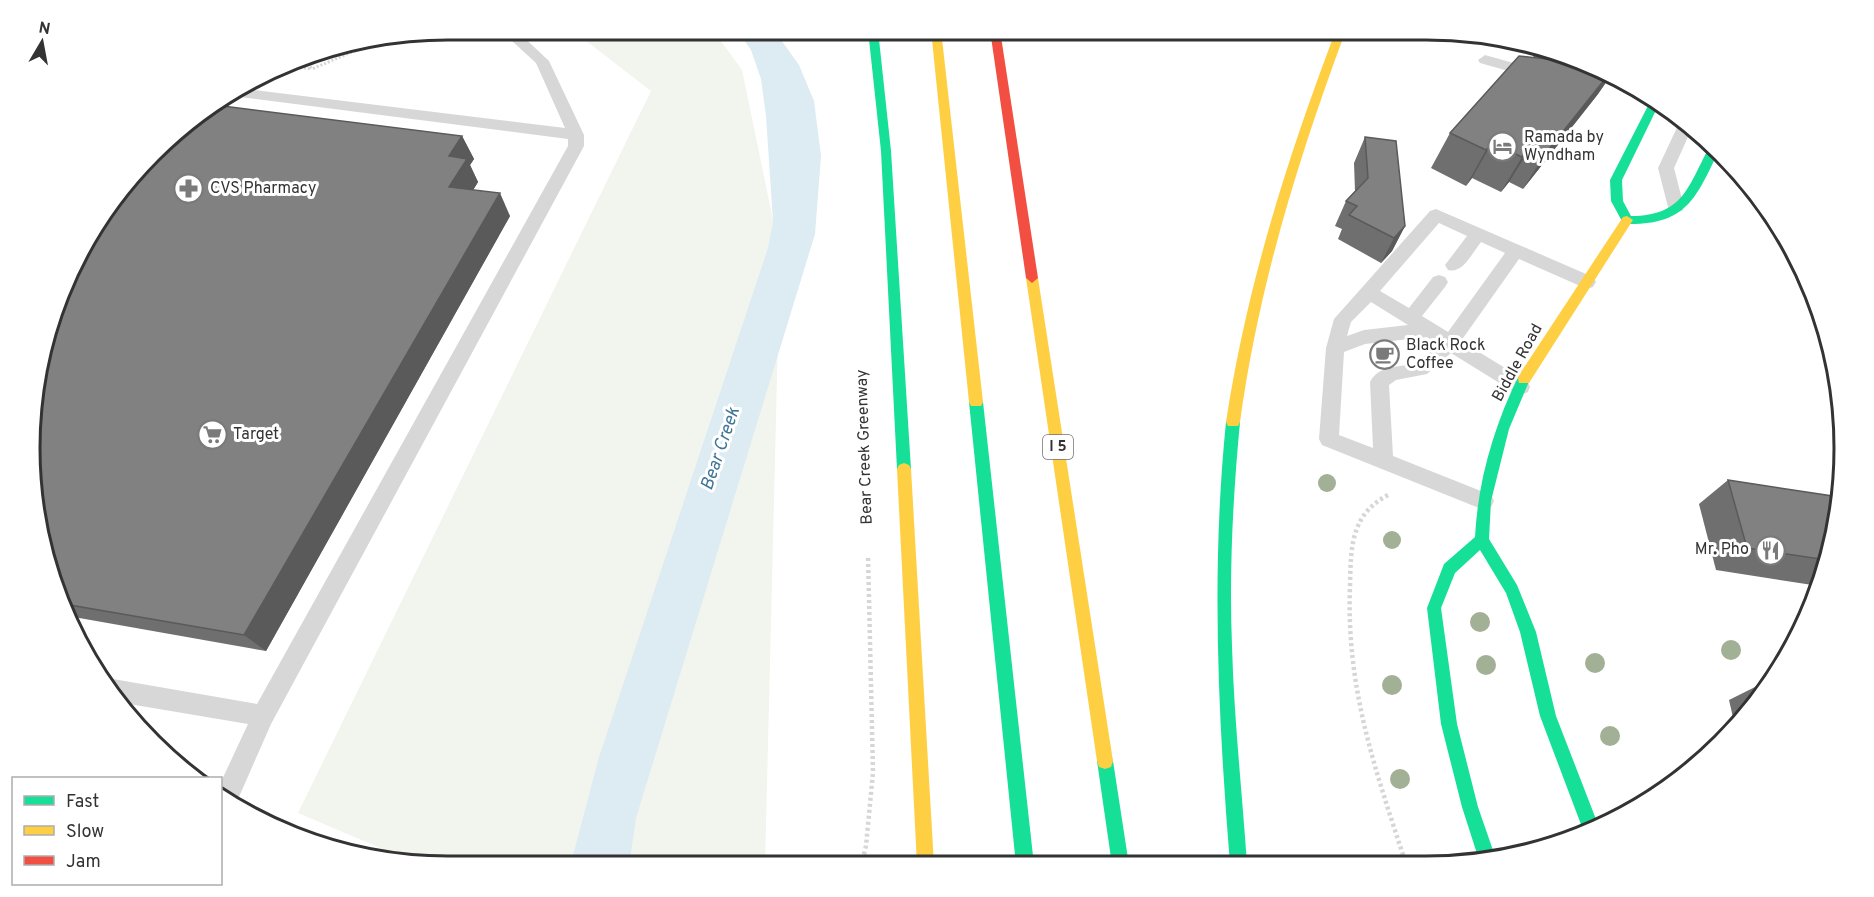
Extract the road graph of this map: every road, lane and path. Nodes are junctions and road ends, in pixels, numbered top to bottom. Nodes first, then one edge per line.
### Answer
1 (518, 40) edge
2 (874, 40) edge
3 (937, 40) edge
4 (996, 40) edge
5 (1337, 40) edge
6 (349, 53) edge
7 (1485, 60) dead end
8 (309, 65) edge
9 (302, 68) edge
10 (312, 69) junction
11 (1530, 72) edge
12 (246, 94) edge
13 (1652, 109) edge
14 (1682, 132) edge
15 (576, 135) junction
16 (1710, 156) edge
17 (1676, 207) junction
18 (1627, 220) junction
19 (1478, 233) junction
20 (1516, 250) junction
21 (1454, 265) dead end
22 (1440, 282) dead end
23 (1587, 282) junction
24 (1369, 292) junction
25 (1411, 318) junction
26 (1432, 330) junction
27 (1450, 342) junction
28 (1335, 348) junction
29 (1521, 387) junction
30 (1383, 459) junction
31 (1393, 493) dead end
32 (1484, 501) junction
33 (1482, 540) junction
34 (867, 547) dead end
35 (121, 691) edge
36 (263, 716) junction
37 (229, 792) edge
38 (1589, 822) edge
39 (1485, 852) edge
40 (864, 856) edge
41 (925, 856) edge
42 (1024, 856) edge
43 (1120, 856) edge
44 (1238, 856) edge
45 (1403, 856) edge

1 - 15 lane
2 - 41 main road
3 - 42 main road
4 - 43 main road, I 5
5 - 44 main road
6 - 10 path
7 - 11 lane
8 - 10 path
9 - 10 path
12 - 15 lane
13 - 18 main road
14 - 17 lane
15 - 36 lane
16 - 17 main road
17 - 18 main road
18 - 23 main road, Biddle Road
19 - 20 lane
19 - 21 lane
19 - 24 lane
20 - 23 lane
20 - 27 lane
22 - 25 lane
23 - 29 main road, Biddle Road
24 - 25 lane
24 - 28 lane
25 - 26 lane
26 - 27 lane
26 - 28 lane
27 - 29 lane
27 - 30 lane
28 - 30 lane
29 - 32 main road, Biddle Road
30 - 32 lane
31 - 45 path
32 - 33 main road, Biddle Road
33 - 38 main road
33 - 39 main road
34 - 40 path, Bear Creek Greenway
35 - 36 lane
36 - 37 lane

